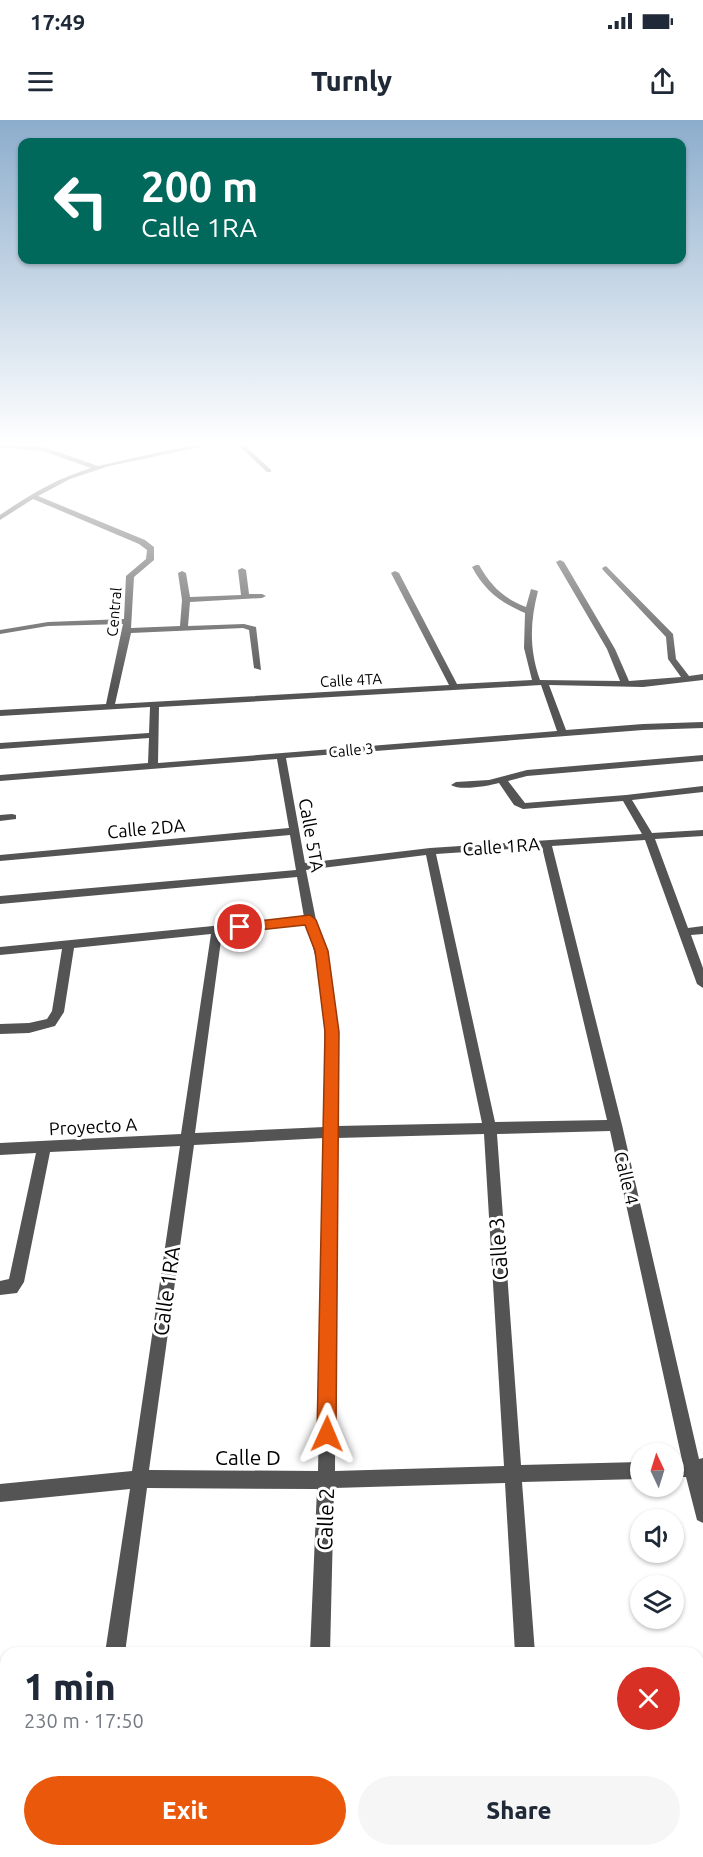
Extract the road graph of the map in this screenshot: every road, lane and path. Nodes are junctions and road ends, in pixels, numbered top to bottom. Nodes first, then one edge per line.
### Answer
1 (103, 526) edge
2 (560, 562) dead end
3 (476, 567) dead end
4 (606, 568) dead end
5 (242, 570) dead end
6 (182, 573) dead end
7 (395, 573) dead end
8 (534, 591) dead end
9 (262, 596) dead end
10 (245, 597) junction
11 (186, 600) junction
12 (528, 611) junction
13 (127, 621) junction
14 (184, 628) junction
15 (0, 632) edge
16 (127, 632) junction
17 (258, 668) dead end
18 (703, 677) edge
19 (687, 679) junction
20 (540, 682) junction
21 (626, 684) junction
22 (455, 688) junction
23 (155, 704) junction
24 (111, 707) junction
25 (0, 713) edge
26 (703, 725) edge
27 (562, 733) junction
28 (154, 735) junction
29 (0, 746) edge
30 (281, 756) junction
31 (703, 758) edge
32 (153, 766) junction
33 (0, 778) edge
34 (502, 780) junction
35 (456, 785) dead end
36 (703, 789) edge
37 (626, 798) junction
38 (12, 817) dead end
39 (0, 819) edge
40 (294, 831) junction
41 (703, 833) edge
42 (649, 836) junction
43 (546, 843) junction
44 (430, 851) junction
45 (0, 858) edge
46 (301, 870) junction
47 (0, 900) edge
48 (310, 920) junction
49 (217, 930) junction
50 (703, 930) edge
51 (685, 932) junction
52 (69, 944) junction
53 (0, 951) edge
54 (703, 984) edge
55 (0, 1029) edge
56 (615, 1125) junction
57 (490, 1129) junction
58 (331, 1131) junction
59 (188, 1138) junction
60 (44, 1147) junction
61 (0, 1149) edge
62 (0, 1288) edge
63 (698, 1467) edge
64 (630, 1470) edge
65 (514, 1476) junction
66 (140, 1479) junction
67 (326, 1480) junction
68 (0, 1493) edge
69 (703, 1514) edge
70 (116, 1647) edge
71 (320, 1647) edge
72 (525, 1647) edge

1 - 13 street, Central
2 - 21 street
3 - 12 street
4 - 19 street
5 - 10 street
6 - 11 street
7 - 22 street
8 - 12 street
9 - 10 street
10 - 11 street
11 - 14 street
12 - 20 street
13 - 15 street
13 - 16 street, Central
14 - 16 street
14 - 17 street
16 - 24 street, Central
18 - 19 street, Calle 4TA
19 - 21 street, Calle 4TA
20 - 21 street, Calle 4TA
20 - 22 street, Calle 4TA
20 - 27 street
22 - 23 street, Calle 4TA
23 - 24 street, Calle 4TA
23 - 28 street
24 - 25 street, Calle 4TA
26 - 27 street, Calle 3
27 - 30 street, Calle 3
28 - 29 street
28 - 32 street
30 - 32 street, Calle 3
30 - 40 street, Calle 5TA
31 - 34 street
32 - 33 street, Calle 3
34 - 35 street
34 - 37 street
36 - 37 street
37 - 42 street
38 - 39 street
40 - 45 street, Calle 2DA
40 - 46 street, Calle 5TA
41 - 42 street, Calle 1RA
42 - 43 street, Calle 1RA
42 - 51 street
43 - 44 street, Calle 1RA
43 - 56 street, Calle 4
44 - 46 street, Calle 1RA
44 - 57 street, Calle 3
46 - 47 street, Calle 1RA
46 - 48 street, Calle 5TA
48 - 49 street
48 - 58 street, Calle 2
49 - 52 street
49 - 59 street, Calle 1RA
50 - 51 street
51 - 54 street
52 - 53 street
52 - 55 street
56 - 57 street, Proyecto A
56 - 63 street, Calle 4
57 - 58 street, Proyecto A
57 - 65 street, Calle 3
58 - 59 street, Proyecto A
58 - 67 street, Calle 2
59 - 60 street, Proyecto A
59 - 66 street, Calle 1RA
60 - 61 street, Proyecto A
60 - 62 street
63 - 69 street, Calle 4
64 - 65 street, Calle D
65 - 67 street, Calle D
65 - 72 street, Calle 3
66 - 67 street, Calle D
66 - 68 street, Calle D
66 - 70 street, Calle 1RA
67 - 71 street, Calle 2

